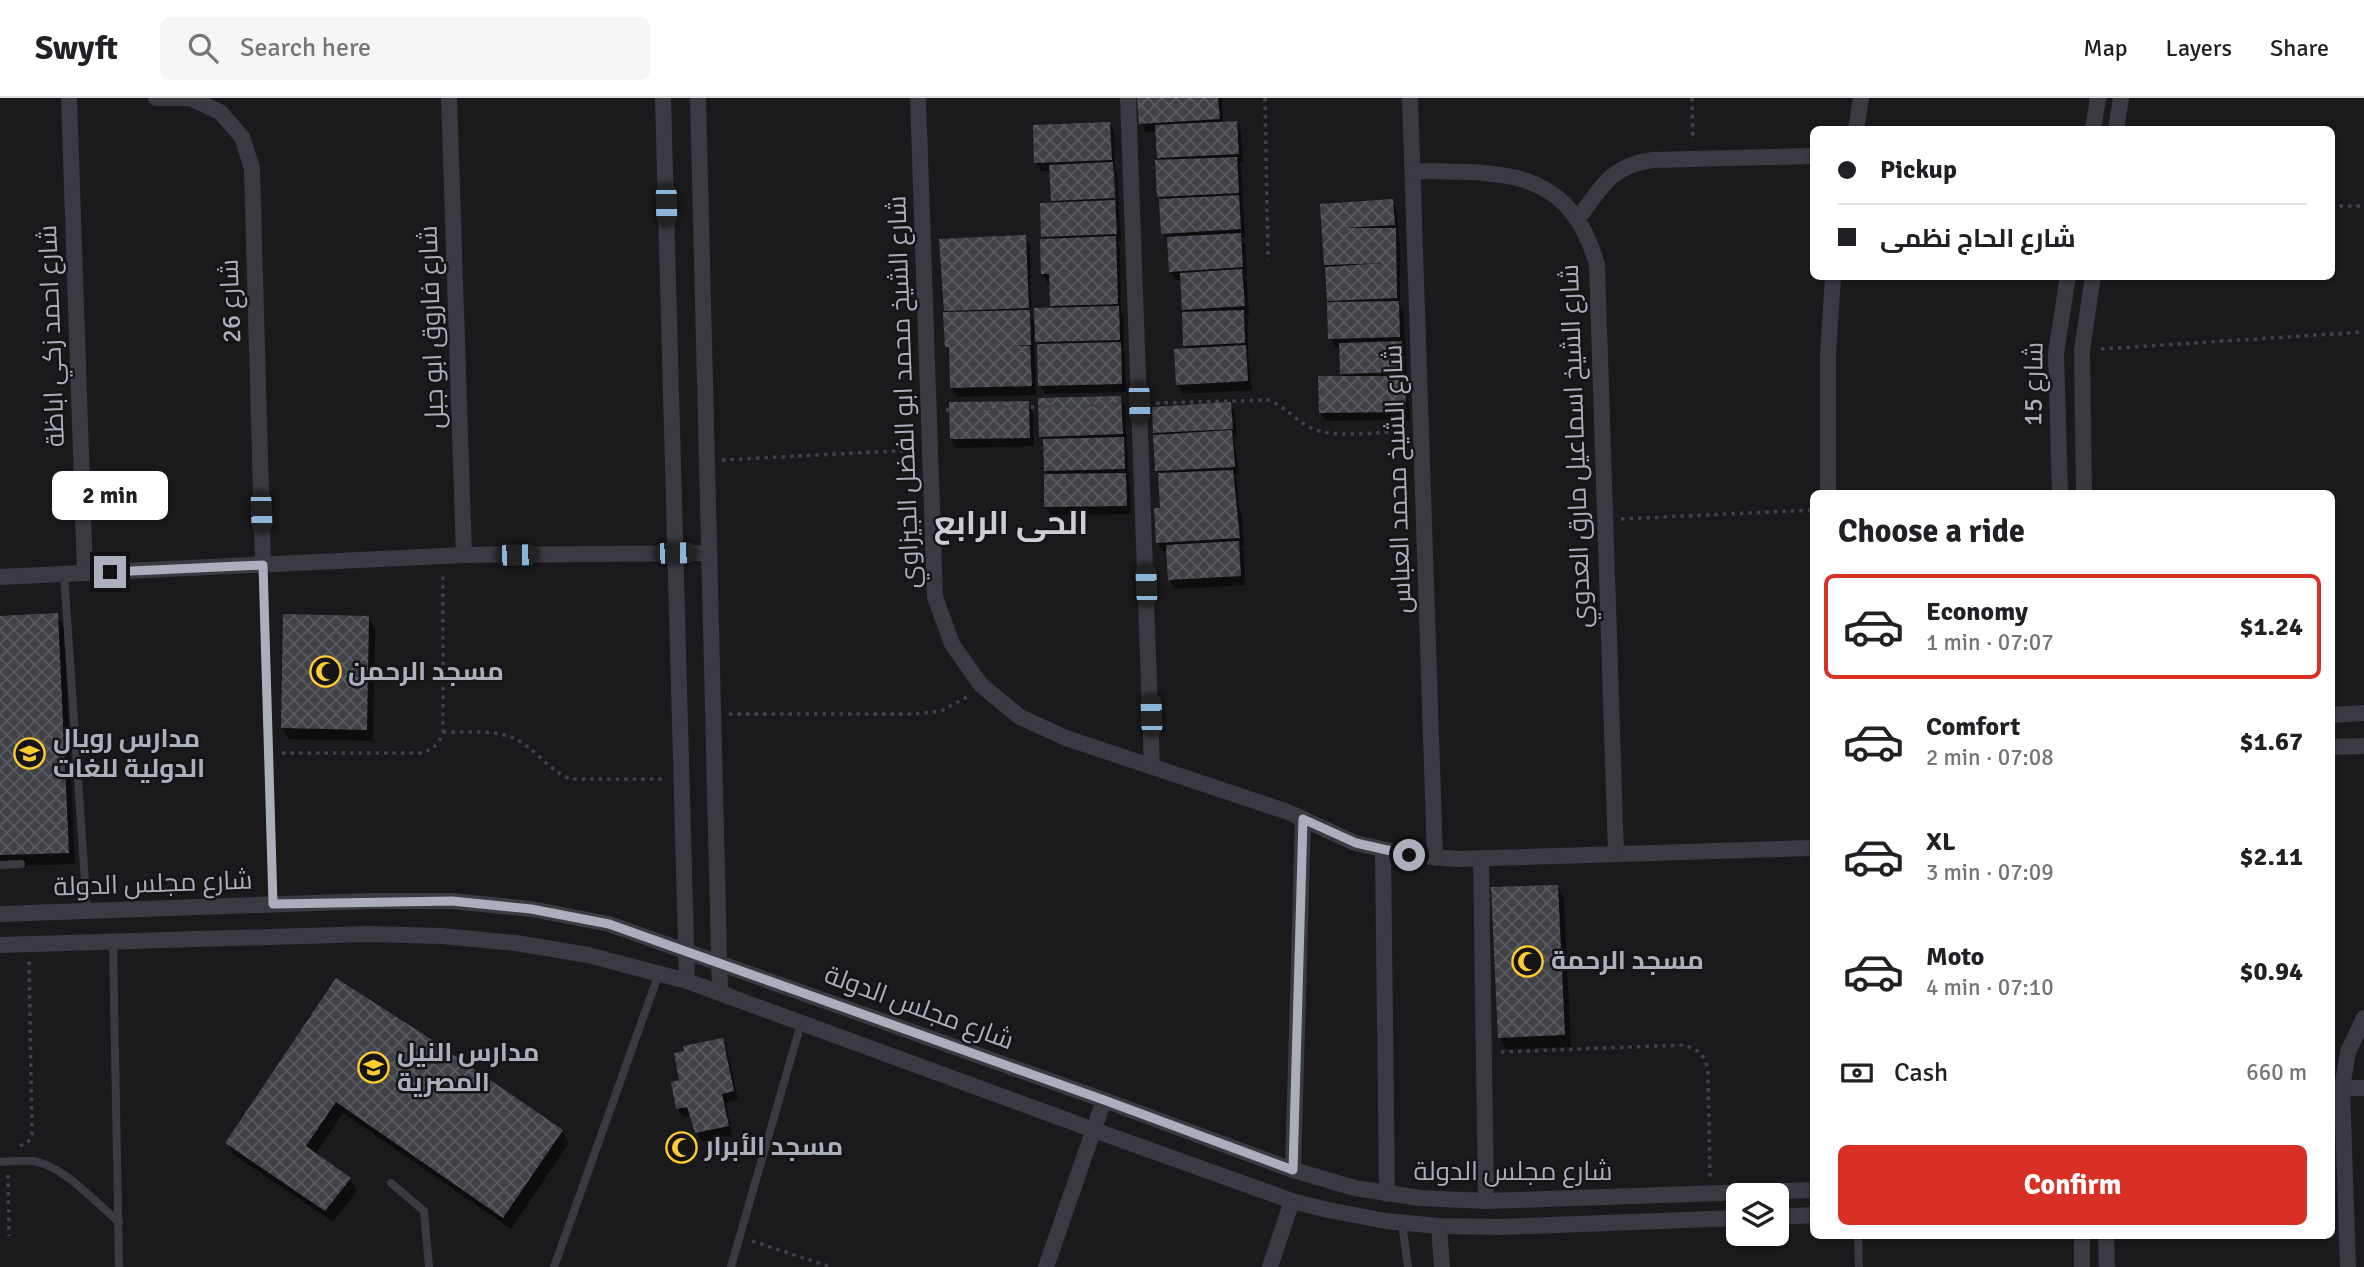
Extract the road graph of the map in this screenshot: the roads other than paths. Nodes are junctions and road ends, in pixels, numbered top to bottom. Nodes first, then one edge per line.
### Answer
1 (69, 98) edge
2 (156, 98) edge
3 (449, 98) edge
4 (663, 98) edge
5 (698, 98) edge
6 (918, 98) edge
7 (1128, 98) edge
8 (1410, 98) edge
9 (1861, 98) edge
10 (2098, 98) edge
11 (2121, 98) edge
12 (1857, 126) edge
13 (2094, 126) edge
14 (2117, 126) edge
15 (1810, 156) edge
16 (1413, 171) junction
17 (1578, 219) junction
18 (1833, 280) edge
19 (2067, 280) edge
20 (2092, 280) edge
21 (1828, 490) edge
22 (2060, 490) edge
23 (2084, 490) edge
24 (675, 553) junction
25 (709, 553) junction
26 (464, 555) junction
27 (263, 565) junction
28 (85, 573) junction
29 (64, 574) junction
30 (0, 577) edge
31 (2364, 713) edge
32 (2335, 715) edge
33 (2364, 746) edge
34 (2335, 747) edge
35 (1152, 767) junction
36 (1303, 819) junction
37 (1810, 849) edge
38 (1383, 850) junction
39 (1616, 854) junction
40 (1435, 858) junction
41 (1481, 858) junction
42 (22, 864) dead end
43 (0, 865) edge
44 (273, 904) junction
45 (151, 909) junction
46 (87, 911) junction
47 (0, 914) edge
48 (152, 940) junction
49 (113, 941) junction
50 (0, 945) edge
51 (686, 951) junction
52 (719, 963) junction
53 (659, 973) junction
54 (687, 981) junction
55 (720, 993) junction
56 (2364, 1018) edge
57 (801, 1023) junction
58 (2342, 1088) junction
59 (2364, 1088) edge
60 (1104, 1100) junction
61 (1094, 1130) junction
62 (4, 1162) edge
63 (1293, 1170) junction
64 (391, 1183) dead end
65 (1810, 1190) edge
66 (1387, 1194) junction
67 (1292, 1201) junction
68 (1493, 1201) junction
69 (1810, 1215) edge
70 (1789, 1216) edge
71 (1726, 1218) edge
72 (119, 1222) junction
73 (1402, 1223) junction
74 (1439, 1227) junction
75 (1501, 1227) junction
76 (1858, 1239) edge
77 (2082, 1239) edge
78 (2106, 1239) edge
79 (120, 1267) edge
80 (429, 1267) edge
81 (554, 1267) edge
82 (731, 1267) edge
83 (1046, 1267) edge
84 (1270, 1267) edge
85 (1409, 1267) edge
86 (1442, 1267) edge
87 (1859, 1267) edge
88 (2082, 1267) edge
89 (2107, 1267) edge
90 (2348, 1267) edge

1 - 28 street, شارع احمد زكي اباظة
2 - 27 street, شارع 26
3 - 26 street, شارع فاروق ابو جبل
4 - 24 street
5 - 25 street
6 - 35 street, شارع الشيخ محمد ابو الفضل الجيزاوي
7 - 35 street
8 - 16 street, شارع الشيخ محمد العباس
9 - 12 street
10 - 13 street
11 - 14 street
15 - 17 street
16 - 17 street, شارع الشيخ اسماعيل مارق العدوي
16 - 40 street, شارع الشيخ محمد العباس
17 - 39 street, شارع الشيخ اسماعيل مارق العدوي
18 - 21 street
19 - 22 street, شارع 15
20 - 23 street, شارع 15
24 - 25 street
24 - 26 street
24 - 51 street
25 - 52 street
26 - 27 street
27 - 28 street
27 - 44 lane
28 - 29 street
29 - 30 street
29 - 46 lane
31 - 32 street
33 - 34 street
35 - 36 street, شارع الشيخ محمد ابو الفضل الجيزاوي
36 - 38 street, شارع الشيخ محمد ابو الفضل الجيزاوي
36 - 63 street
37 - 39 street, شارع الشيخ محمد ابو الفضل الجيزاوي
38 - 40 street, شارع الشيخ محمد ابو الفضل الجيزاوي
38 - 66 street
39 - 41 street, شارع الشيخ محمد ابو الفضل الجيزاوي
40 - 41 street, شارع الشيخ محمد ابو الفضل الجيزاوي
41 - 68 street
42 - 43 lane
44 - 45 street, شارع مجلس الدولة
44 - 51 street, شارع مجلس الدولة
45 - 46 street, شارع مجلس الدولة
45 - 48 street
46 - 47 street, شارع مجلس الدولة
48 - 49 street, شارع مجلس الدولة
48 - 53 street, شارع مجلس الدولة
49 - 50 street, شارع مجلس الدولة
49 - 72 lane
51 - 52 street, شارع مجلس الدولة
51 - 54 street
52 - 55 street
52 - 60 street, شارع مجلس الدولة
53 - 54 street, شارع مجلس الدولة
53 - 81 lane
54 - 55 street, شارع مجلس الدولة
55 - 57 street, شارع مجلس الدولة
56 - 58 street
57 - 61 street, شارع مجلس الدولة
57 - 82 lane
58 - 59 street
58 - 90 street
60 - 61 street
60 - 63 street, شارع مجلس الدولة
61 - 67 street, شارع مجلس الدولة
61 - 83 street
62 - 72 lane
63 - 66 street, شارع مجلس الدولة
64 - 80 lane
65 - 68 street, شارع مجلس الدولة
66 - 68 street, شارع مجلس الدولة
67 - 73 street, شارع مجلس الدولة
67 - 84 street
68 - 75 street
69 - 70 street
71 - 75 street, شارع مجلس الدولة
72 - 79 lane
73 - 74 street, شارع مجلس الدولة
73 - 85 lane
74 - 75 street, شارع مجلس الدولة
74 - 86 street
76 - 87 lane
77 - 88 street
78 - 89 street

